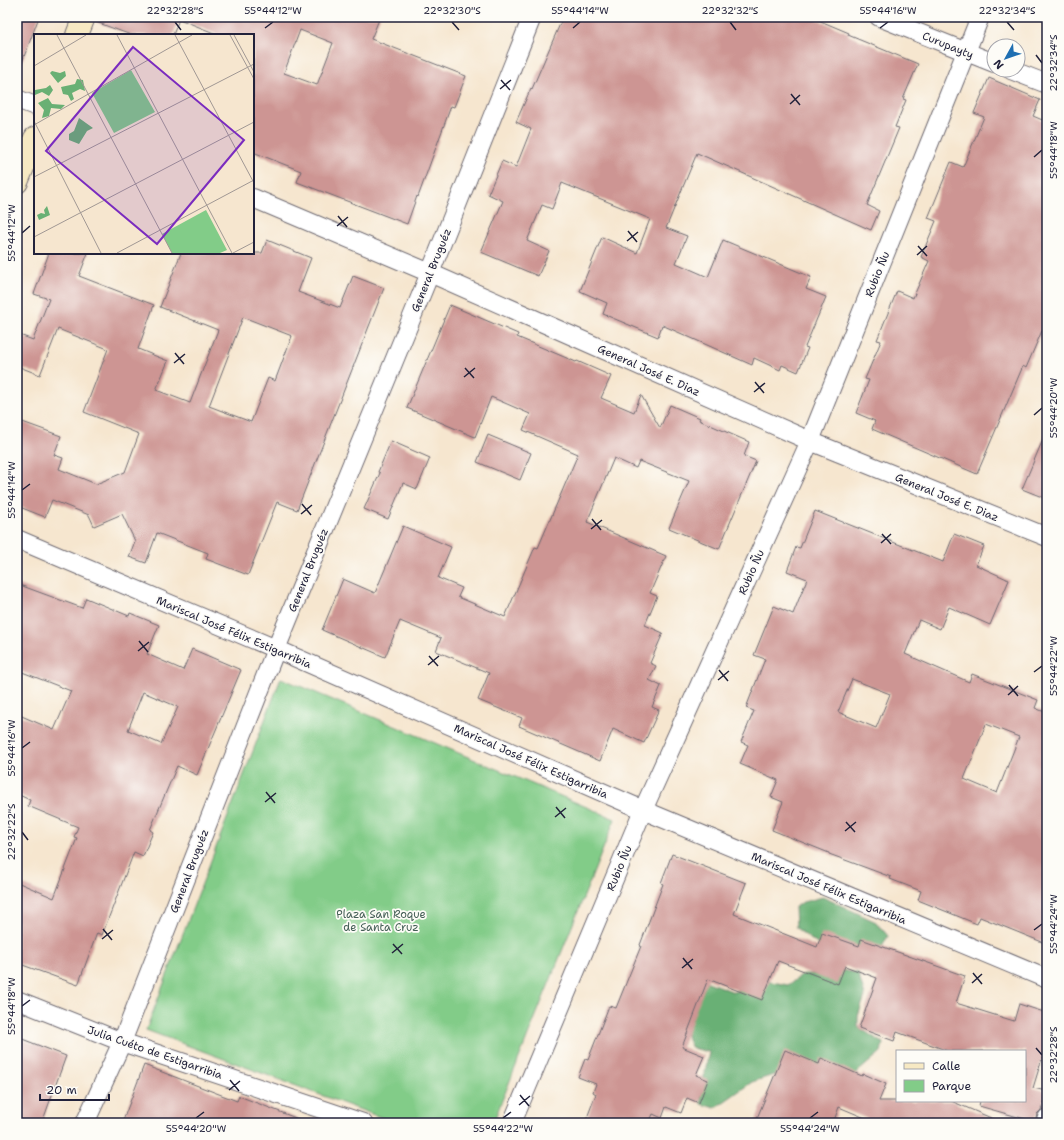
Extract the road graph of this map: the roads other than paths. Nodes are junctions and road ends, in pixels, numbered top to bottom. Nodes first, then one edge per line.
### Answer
1 (84, 17) edge
2 (532, 17) edge
3 (879, 17) edge
4 (980, 17) edge
5 (77, 34) edge
6 (965, 52) junction
7 (986, 60) edge
8 (1026, 76) edge
9 (1047, 84) edge
10 (17, 99) edge
11 (34, 106) edge
12 (34, 140) edge
13 (17, 182) edge
14 (254, 198) edge
15 (430, 273) junction
16 (810, 441) junction
17 (1047, 537) edge
18 (17, 539) edge
19 (276, 649) junction
20 (643, 810) junction
21 (1047, 979) edge
22 (17, 1000) edge
23 (122, 1042) junction
24 (1047, 1118) edge
25 (85, 1123) edge
26 (363, 1123) edge
27 (512, 1123) edge
28 (1045, 1123) edge

1 - 5 street
2 - 15 street, General Bruguéz
3 - 6 street, Curupayty
4 - 6 street, Rubio Ñu
6 - 7 street, Curupayty
6 - 16 street, Rubio Ñu
8 - 9 street
10 - 11 street
12 - 13 street
14 - 15 street, General José E. Diaz
15 - 16 street, General José E. Diaz
15 - 19 street, General Bruguéz
16 - 17 street, General José E. Diaz
16 - 20 street, Rubio Ñu
18 - 19 street, Mariscal José Félix Estigarribia
19 - 20 street, Mariscal José Félix Estigarribia
19 - 23 street, General Bruguéz
20 - 21 street, Mariscal José Félix Estigarribia
20 - 27 street, Rubio Ñu
22 - 23 street, Julia Cuéto de Estigarribia
23 - 25 street, General Bruguéz
23 - 26 street, Julia Cuéto de Estigarribia
24 - 28 street

